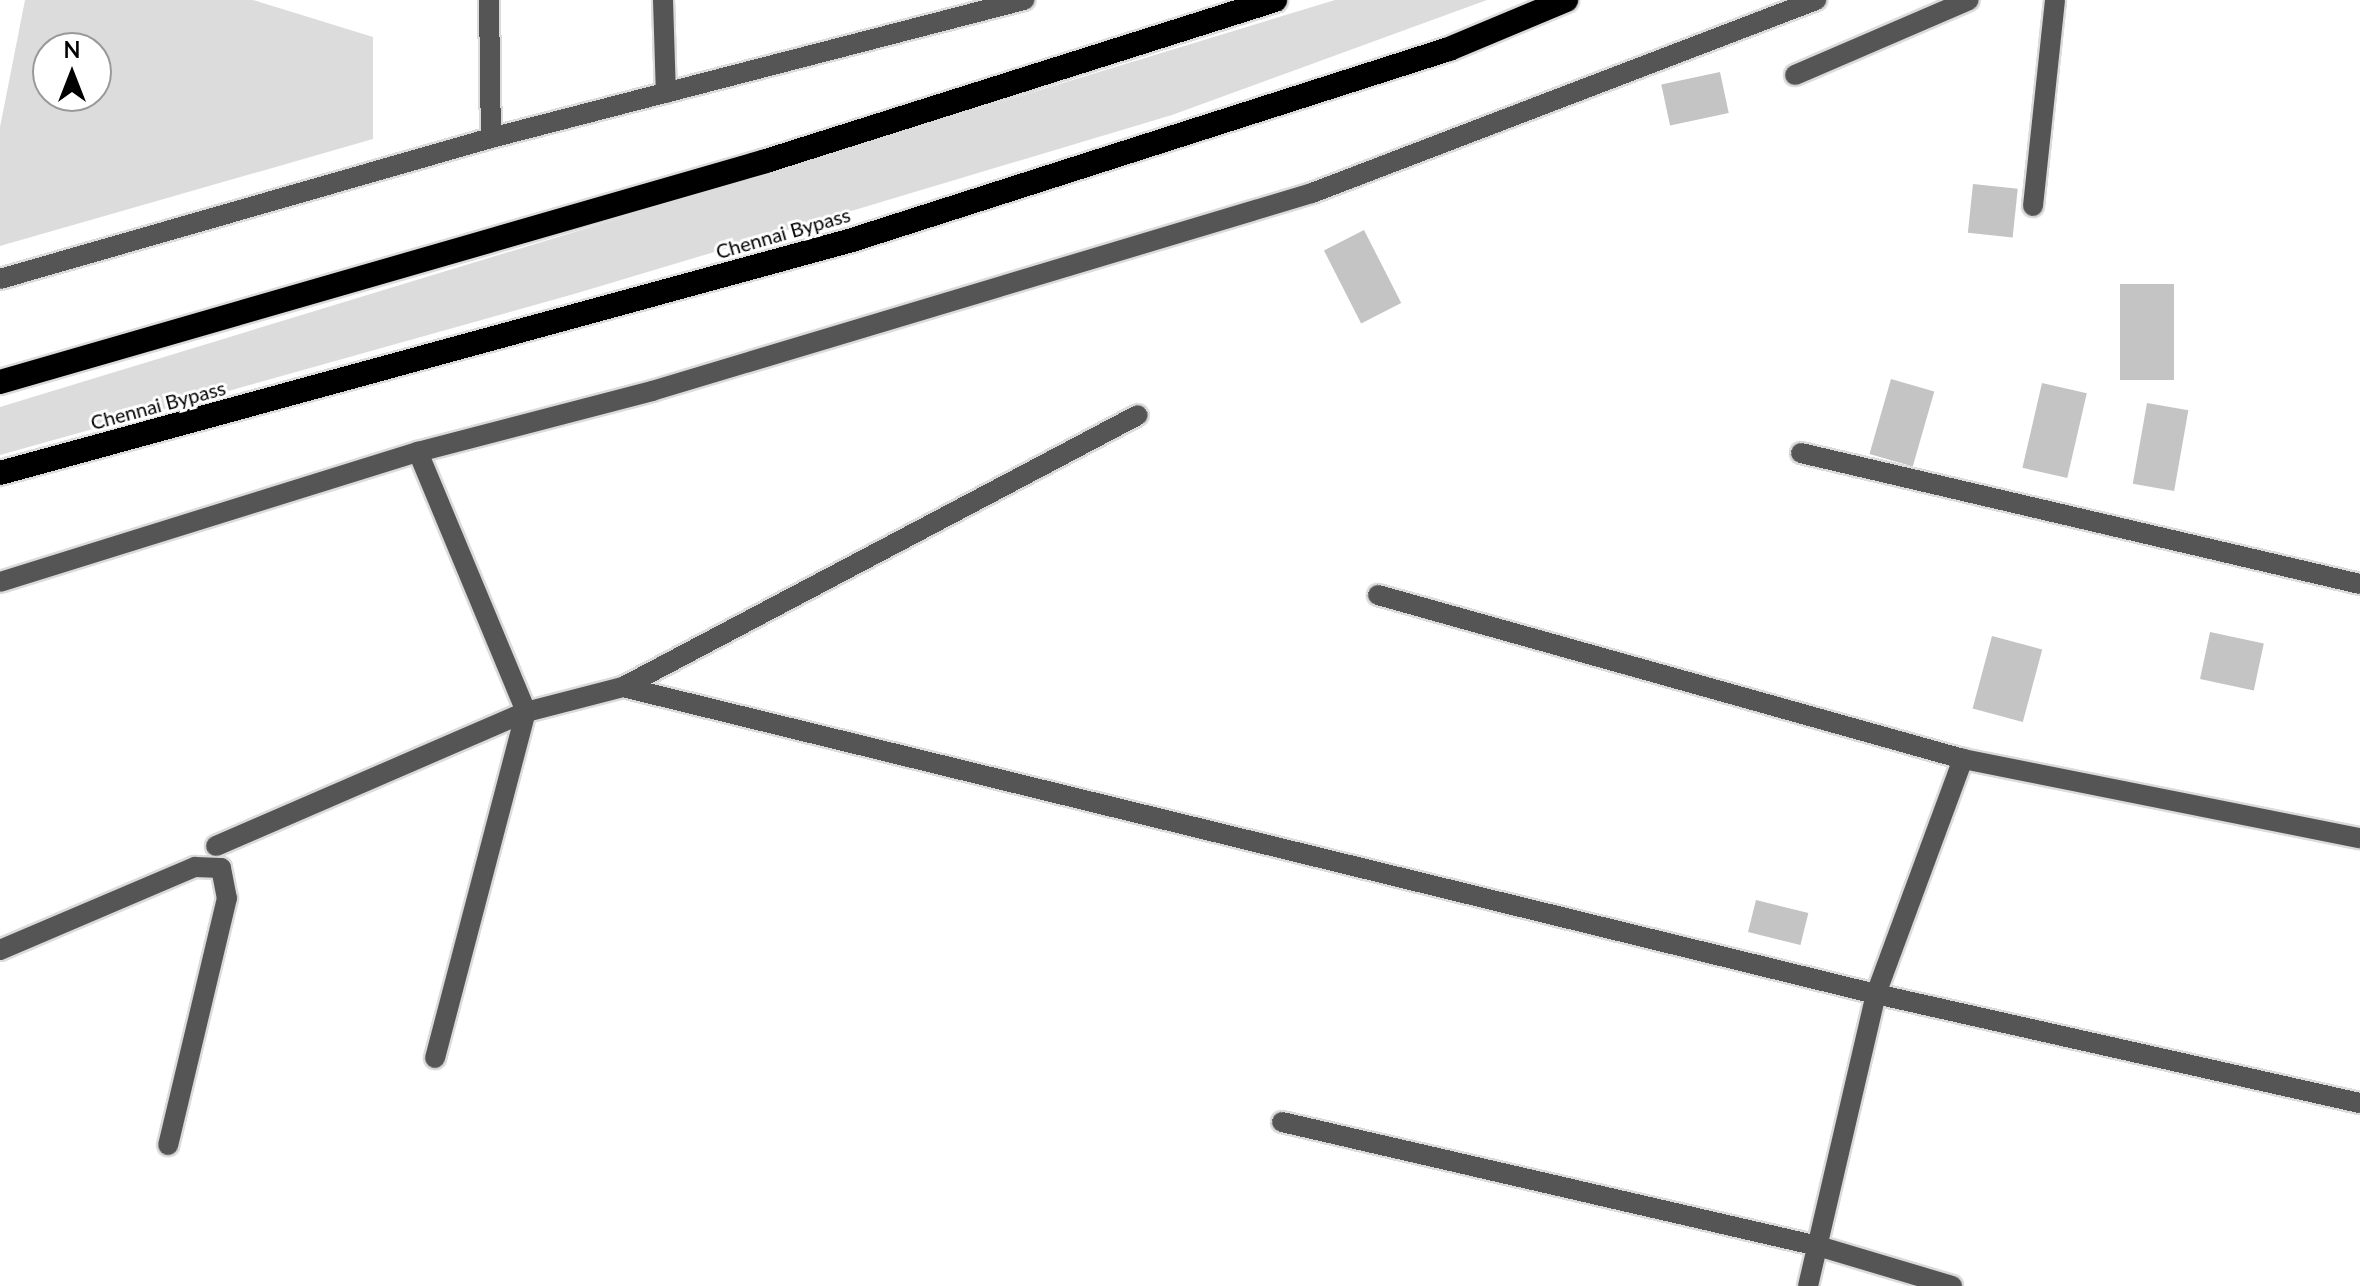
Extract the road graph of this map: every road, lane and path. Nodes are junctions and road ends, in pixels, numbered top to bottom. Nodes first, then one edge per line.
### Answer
1 (489, 0) edge
2 (663, 0) edge
3 (1024, 0) edge
4 (1275, 0) edge
5 (1566, 0) edge
6 (1816, 0) edge
7 (1969, 0) edge
8 (2055, 0) edge
9 (1795, 75) dead end
10 (666, 93) junction
11 (491, 138) junction
12 (2033, 206) dead end
13 (0, 279) edge
14 (0, 382) edge
15 (1138, 415) dead end
16 (418, 452) junction
17 (1801, 453) dead end
18 (0, 473) edge
19 (0, 582) edge
20 (2360, 584) edge
21 (1378, 595) dead end
22 (623, 687) junction
23 (526, 712) junction
24 (1963, 759) junction
25 (2360, 838) edge
26 (216, 846) dead end
27 (0, 950) edge
28 (1876, 994) junction
29 (435, 1058) dead end
30 (2360, 1103) edge
31 (1282, 1122) dead end
32 (168, 1145) dead end
33 (1818, 1246) junction
34 (1808, 1286) edge
35 (1952, 1286) edge

1 - 11 street
2 - 10 street
3 - 10 street
4 - 14 highway
5 - 18 highway, Chennai Bypass
6 - 16 street
7 - 9 street
8 - 12 street
10 - 11 street
11 - 13 street
15 - 22 street
16 - 19 street
16 - 23 street
17 - 20 street
21 - 24 street
22 - 23 street
22 - 28 street
23 - 26 street
23 - 29 street
24 - 25 street
24 - 28 street
27 - 32 street
28 - 30 street
28 - 33 street
31 - 33 street
33 - 34 street
33 - 35 street

